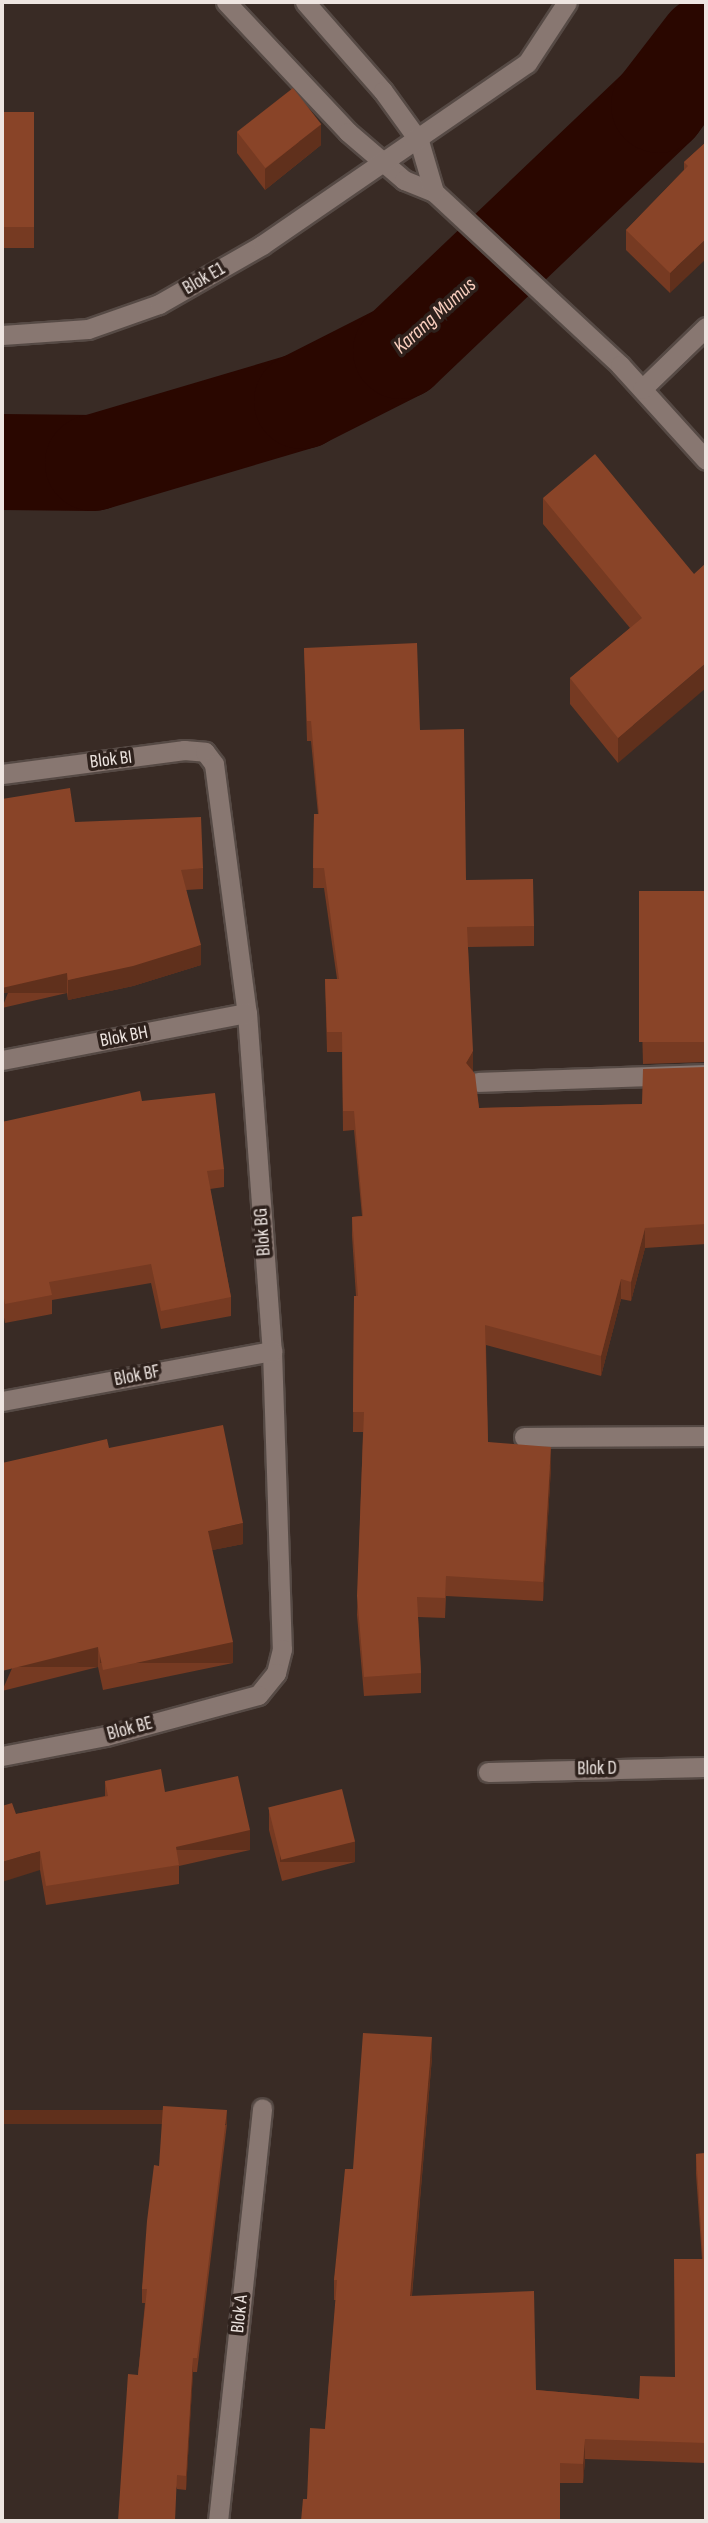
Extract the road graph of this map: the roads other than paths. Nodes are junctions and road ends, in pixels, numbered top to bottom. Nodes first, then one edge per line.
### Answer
1 (226, 2) edge
2 (305, 2) edge
3 (567, 2) edge
4 (419, 141) junction
5 (383, 164) junction
6 (434, 192) junction
7 (706, 327) edge
8 (2, 335) edge
9 (642, 389) junction
10 (706, 460) edge
11 (214, 764) joint
12 (2, 774) edge
13 (247, 1013) junction
14 (2, 1060) edge
15 (706, 1074) edge
16 (478, 1082) edge
17 (272, 1351) junction
18 (2, 1401) edge
19 (706, 1436) edge
20 (524, 1437) dead end
21 (258, 1695) joint
22 (2, 1756) edge
23 (706, 1767) edge
24 (488, 1772) dead end
25 (262, 2108) dead end
26 (218, 2521) edge

1 - 5 street
2 - 4 street
3 - 4 street, Blok E1
4 - 5 street, Blok E1
4 - 6 street
5 - 6 street
5 - 8 street, Blok E1
6 - 9 street
7 - 9 street
9 - 10 street
11 - 12 street, Blok BI
11 - 13 street, Blok BG
13 - 14 street, Blok BH
13 - 17 street, Blok BG
15 - 16 street
17 - 18 street, Blok BF
17 - 21 street, Blok BG
19 - 20 street
21 - 22 street, Blok BE
23 - 24 street, Blok D
25 - 26 street, Blok A

